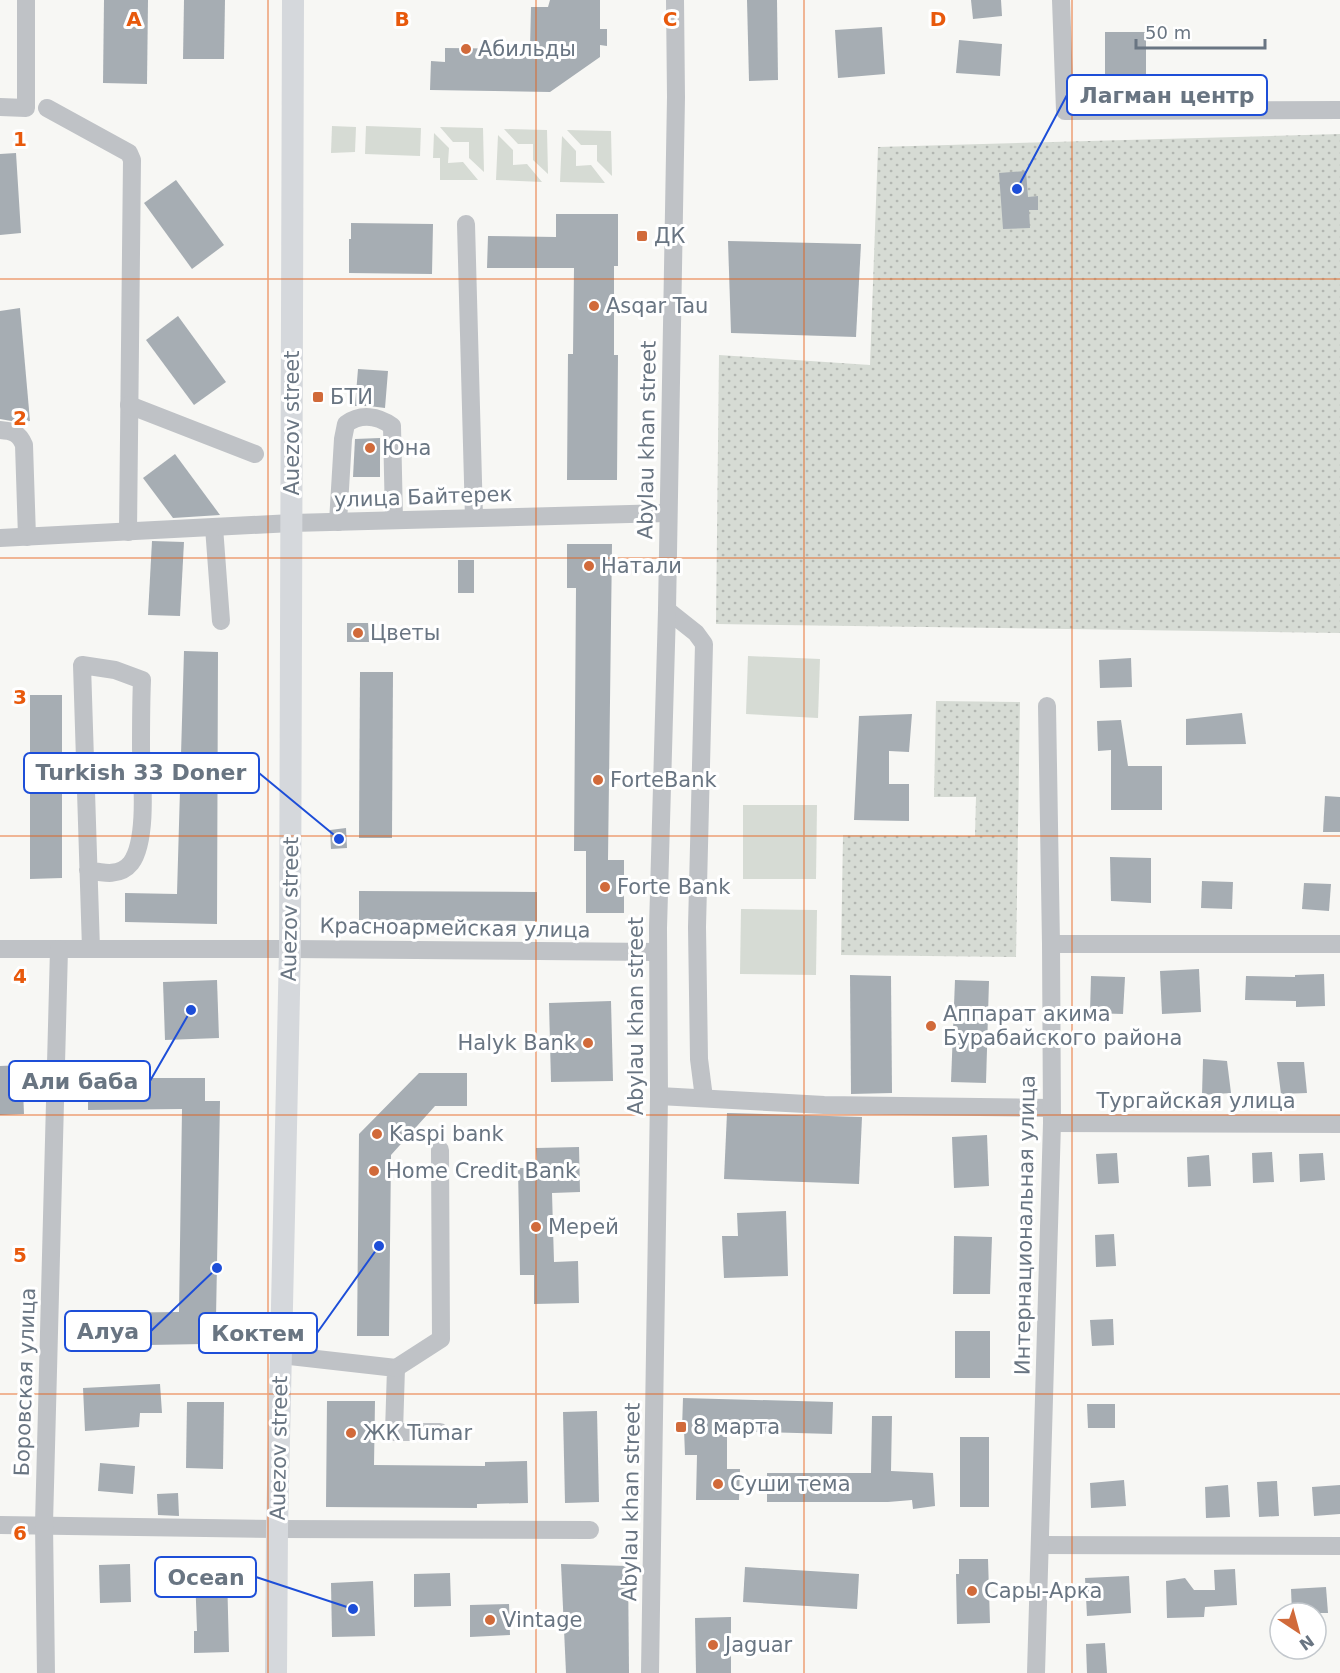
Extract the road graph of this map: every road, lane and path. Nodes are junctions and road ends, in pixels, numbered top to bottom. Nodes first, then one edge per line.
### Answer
1 (26, 0) edge
2 (293, 0) edge
3 (675, 0) edge
4 (1061, 0) edge
5 (0, 107) edge
6 (47, 108) dead end
7 (1340, 110) edge
8 (466, 224) dead end
9 (129, 405) junction
10 (0, 429) edge
11 (255, 454) dead end
12 (667, 513) junction
13 (474, 518) junction
14 (394, 520) junction
15 (338, 522) junction
16 (292, 523) junction
17 (214, 527) junction
18 (128, 532) junction
19 (27, 537) junction
20 (0, 538) edge
21 (667, 610) junction
22 (221, 621) dead end
23 (1047, 706) dead end
24 (88, 870) junction
25 (1051, 944) junction
26 (1340, 944) edge
27 (0, 949) edge
28 (59, 949) junction
29 (91, 949) junction
30 (290, 949) junction
31 (658, 952) junction
32 (659, 1096) junction
33 (704, 1098) junction
34 (1052, 1115) junction
35 (1340, 1124) edge
36 (440, 1150) dead end
37 (281, 1355) junction
38 (396, 1368) junction
39 (440, 1432) dead end
40 (44, 1524) junction
41 (0, 1525) edge
42 (277, 1529) junction
43 (590, 1530) dead end
44 (1041, 1545) junction
45 (1340, 1546) edge
46 (46, 1673) edge
47 (276, 1673) edge
48 (650, 1673) edge
49 (1036, 1673) edge

1 - 5 street
2 - 16 main road, Auezov street
3 - 12 street, Abylau khan street
4 - 7 street
6 - 9 street
8 - 13 street
9 - 11 street
9 - 18 street
10 - 19 street
12 - 13 street, улица Байтерек
12 - 21 street, Abylau khan street
13 - 14 street, улица Байтерек
14 - 15 street, улица Байтерек
14 - 15 street
15 - 16 street, улица Байтерек
16 - 17 street, улица Байтерек
16 - 30 main road, Auezov street
17 - 18 street, улица Байтерек
17 - 22 street
18 - 19 street, улица Байтерек
19 - 20 street, улица Байтерек
21 - 31 street, Abylau khan street
21 - 33 street
23 - 25 street, Интернациональная улица
24 - 24 street
24 - 29 street
25 - 26 street
25 - 34 street, Интернациональная улица
27 - 28 street, Красноармейская улица
28 - 29 street, Красноармейская улица
28 - 40 street, Боровская улица
29 - 30 street, Красноармейская улица
30 - 31 street, Красноармейская улица
30 - 37 main road, Auezov street
31 - 32 street, Abylau khan street
32 - 33 street, Тургайская улица
32 - 48 street, Abylau khan street
33 - 34 street, Тургайская улица
34 - 35 street, Тургайская улица
34 - 44 street, Интернациональная улица
36 - 38 street
37 - 38 street
37 - 42 main road, Auezov street
38 - 39 street
40 - 41 street
40 - 42 street
40 - 46 street, Боровская улица
42 - 43 street
42 - 47 main road, Auezov street
44 - 45 street
44 - 49 street, Интернациональная улица

